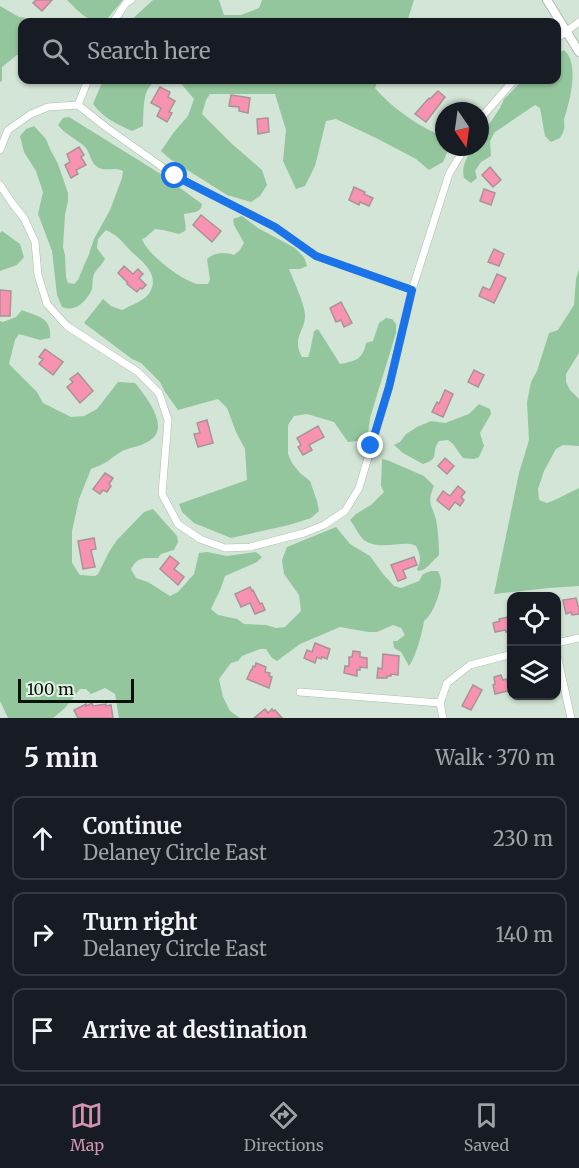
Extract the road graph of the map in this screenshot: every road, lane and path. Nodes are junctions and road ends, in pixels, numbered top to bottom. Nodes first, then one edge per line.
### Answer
1 (131, 0) edge
2 (546, 0) edge
3 (115, 18) edge
4 (559, 18) edge
5 (561, 21) edge
6 (579, 22) edge
7 (567, 30) junction
8 (561, 35) edge
9 (579, 52) edge
10 (86, 84) edge
11 (511, 84) edge
12 (78, 105) junction
13 (489, 109) edge
14 (0, 150) edge
15 (460, 156) edge
16 (0, 185) edge
17 (412, 290) junction
18 (579, 638) edge
19 (561, 642) edge
20 (507, 655) edge
21 (561, 673) edge
22 (300, 692) dead end
23 (440, 703) junction
24 (443, 718) edge
25 (571, 718) edge

1 - 3 street
2 - 4 street
5 - 7 street
6 - 7 street
7 - 8 street
7 - 9 street
10 - 12 street
11 - 13 street
12 - 14 street
12 - 17 street
15 - 17 street
16 - 17 street
18 - 19 street
20 - 23 street
21 - 25 street
22 - 23 street
23 - 24 street

